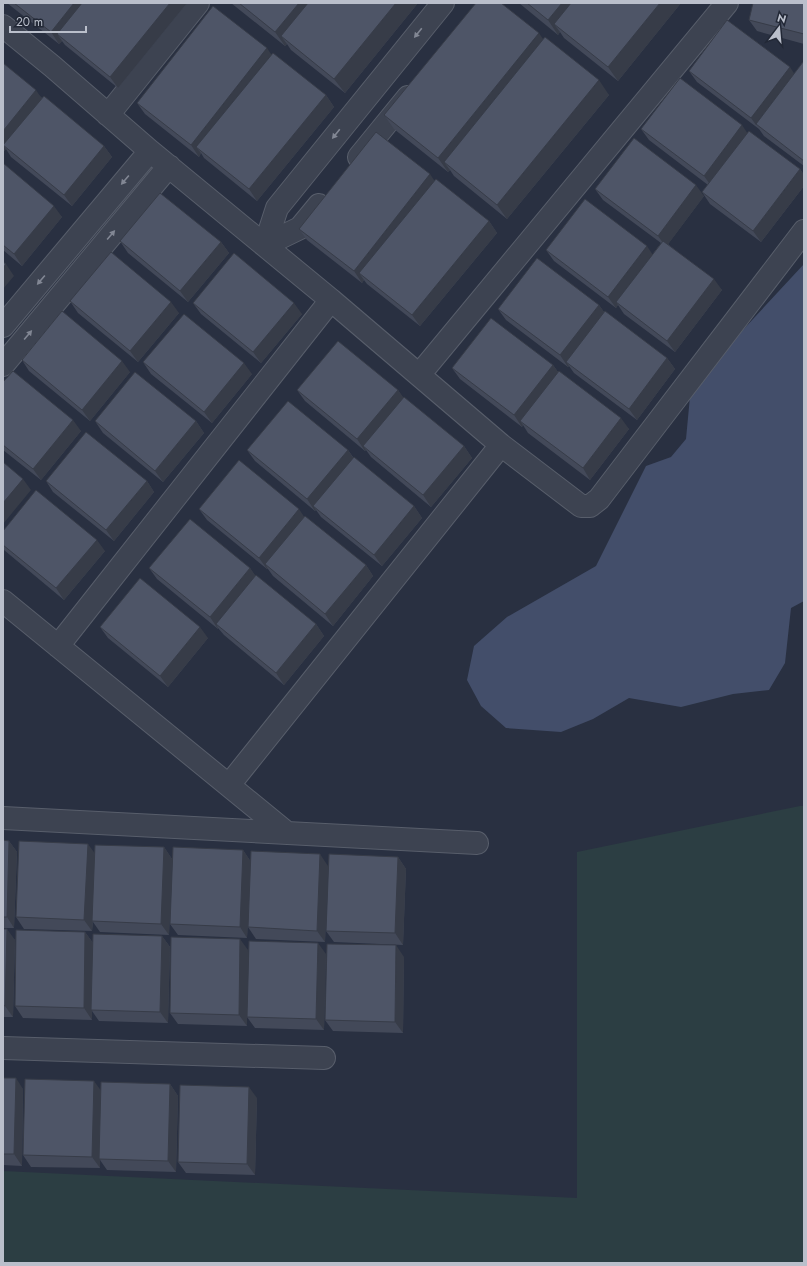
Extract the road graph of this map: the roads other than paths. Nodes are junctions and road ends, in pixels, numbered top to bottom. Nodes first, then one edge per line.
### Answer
1 (198, 3) edge
2 (443, 3) edge
3 (727, 3) edge
4 (3, 26) edge
5 (421, 82) edge
6 (108, 116) junction
7 (150, 150) junction
8 (169, 166) junction
9 (345, 173) edge
10 (330, 191) edge
11 (804, 231) edge
12 (265, 245) junction
13 (331, 300) junction
14 (3, 326) edge
15 (3, 365) edge
16 (419, 375) junction
17 (501, 445) junction
18 (3, 602) edge
19 (58, 646) junction
20 (229, 785) junction
21 (3, 818) edge
22 (287, 833) junction
23 (477, 843) dead end
24 (3, 1048) edge
25 (324, 1058) dead end

1 - 6 street
2 -> 12 street
3 - 16 street
4 - 6 street
5 - 9 street
6 - 7 street
7 - 8 street
7 -> 14 street
8 - 12 street
15 -> 8 street
10 - 12 street
11 - 17 street
12 - 13 street
13 - 16 street
13 - 19 street
16 - 17 street
17 - 20 street
18 - 19 street
19 - 20 street
20 - 22 street
21 - 22 street
22 - 23 street
24 - 25 street

